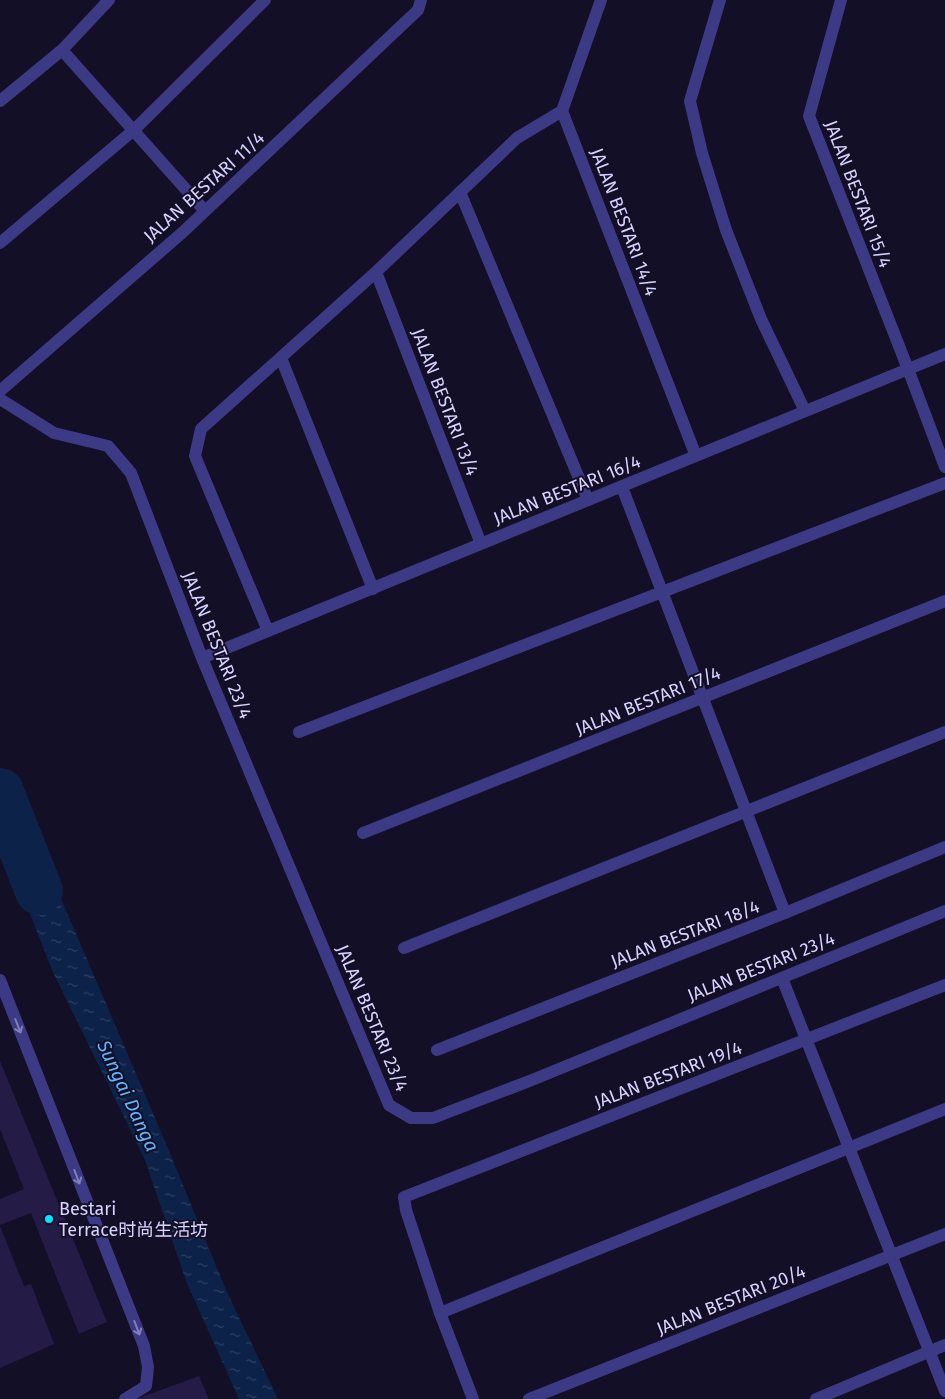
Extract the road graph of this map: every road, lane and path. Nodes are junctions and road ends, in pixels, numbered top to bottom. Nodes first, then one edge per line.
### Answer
1 (110, 0) edge
2 (265, 0) edge
3 (421, 0) edge
4 (601, 0) edge
5 (720, 0) edge
6 (841, 0) edge
7 (62, 50) junction
8 (0, 101) edge
9 (562, 111) junction
10 (134, 129) junction
11 (460, 192) junction
12 (205, 211) junction
13 (0, 243) edge
14 (376, 272) junction
15 (945, 354) edge
16 (281, 358) junction
17 (908, 369) junction
18 (0, 391) edge
19 (0, 398) edge
20 (805, 411) junction
21 (696, 456) junction
22 (945, 467) edge
23 (945, 483) edge
24 (622, 487) junction
25 (588, 500) junction
26 (481, 544) junction
27 (373, 588) junction
28 (662, 592) junction
29 (945, 601) edge
30 (268, 631) junction
31 (202, 658) junction
32 (702, 698) junction
33 (299, 732) dead end
34 (945, 732) edge
35 (745, 810) junction
36 (363, 833) dead end
37 (945, 847) edge
38 (945, 911) edge
39 (785, 913) junction
40 (404, 948) dead end
41 (782, 978) junction
42 (0, 980) edge
43 (945, 985) edge
44 (806, 1040) junction
45 (437, 1050) dead end
46 (945, 1109) edge
47 (849, 1148) junction
48 (945, 1234) edge
49 (892, 1256) junction
50 (440, 1313) junction
51 (945, 1346) edge
52 (930, 1352) junction
53 (945, 1391) edge
54 (125, 1399) edge
55 (473, 1399) edge
56 (529, 1399) edge
57 (816, 1399) edge

1 - 7 street
2 - 10 street
3 - 12 street, JALAN BESTARI 11/4
4 - 9 street
5 - 20 street
6 - 17 street, JALAN BESTARI 15/4
7 - 8 street
7 - 10 street
9 - 11 street
9 - 21 street, JALAN BESTARI 14/4
10 - 12 street
10 - 13 street
11 - 14 street
11 - 25 street
12 - 18 street, JALAN BESTARI 11/4
14 - 16 street
14 - 26 street, JALAN BESTARI 13/4
15 - 17 street, JALAN BESTARI 16/4
16 - 27 street
16 - 30 street
17 - 20 street, JALAN BESTARI 16/4
17 - 22 street, JALAN BESTARI 15/4
19 - 31 street, JALAN BESTARI 23/4
20 - 21 street, JALAN BESTARI 16/4
21 - 24 street, JALAN BESTARI 16/4
23 - 28 street
24 - 25 street, JALAN BESTARI 16/4
24 - 28 street
25 - 26 street, JALAN BESTARI 16/4
26 - 27 street, JALAN BESTARI 16/4
27 - 30 street, JALAN BESTARI 16/4
28 - 32 street
28 - 33 street
29 - 32 street, JALAN BESTARI 17/4
30 - 31 street, JALAN BESTARI 16/4
31 - 41 street, JALAN BESTARI 23/4
32 - 35 street
32 - 36 street, JALAN BESTARI 17/4
34 - 35 street
35 - 39 street
35 - 40 street
37 - 39 street, JALAN BESTARI 18/4
38 - 41 street, JALAN BESTARI 23/4
39 - 45 street, JALAN BESTARI 18/4
41 - 44 street
42 -> 54 street
43 - 44 street, JALAN BESTARI 19/4
44 - 47 street
44 - 50 street, JALAN BESTARI 19/4
46 - 47 street
47 - 49 street
47 - 50 street
48 - 49 street, JALAN BESTARI 20/4
49 - 52 street
49 - 56 street, JALAN BESTARI 20/4
50 - 55 street
51 - 52 street
52 - 53 street
52 - 57 street

